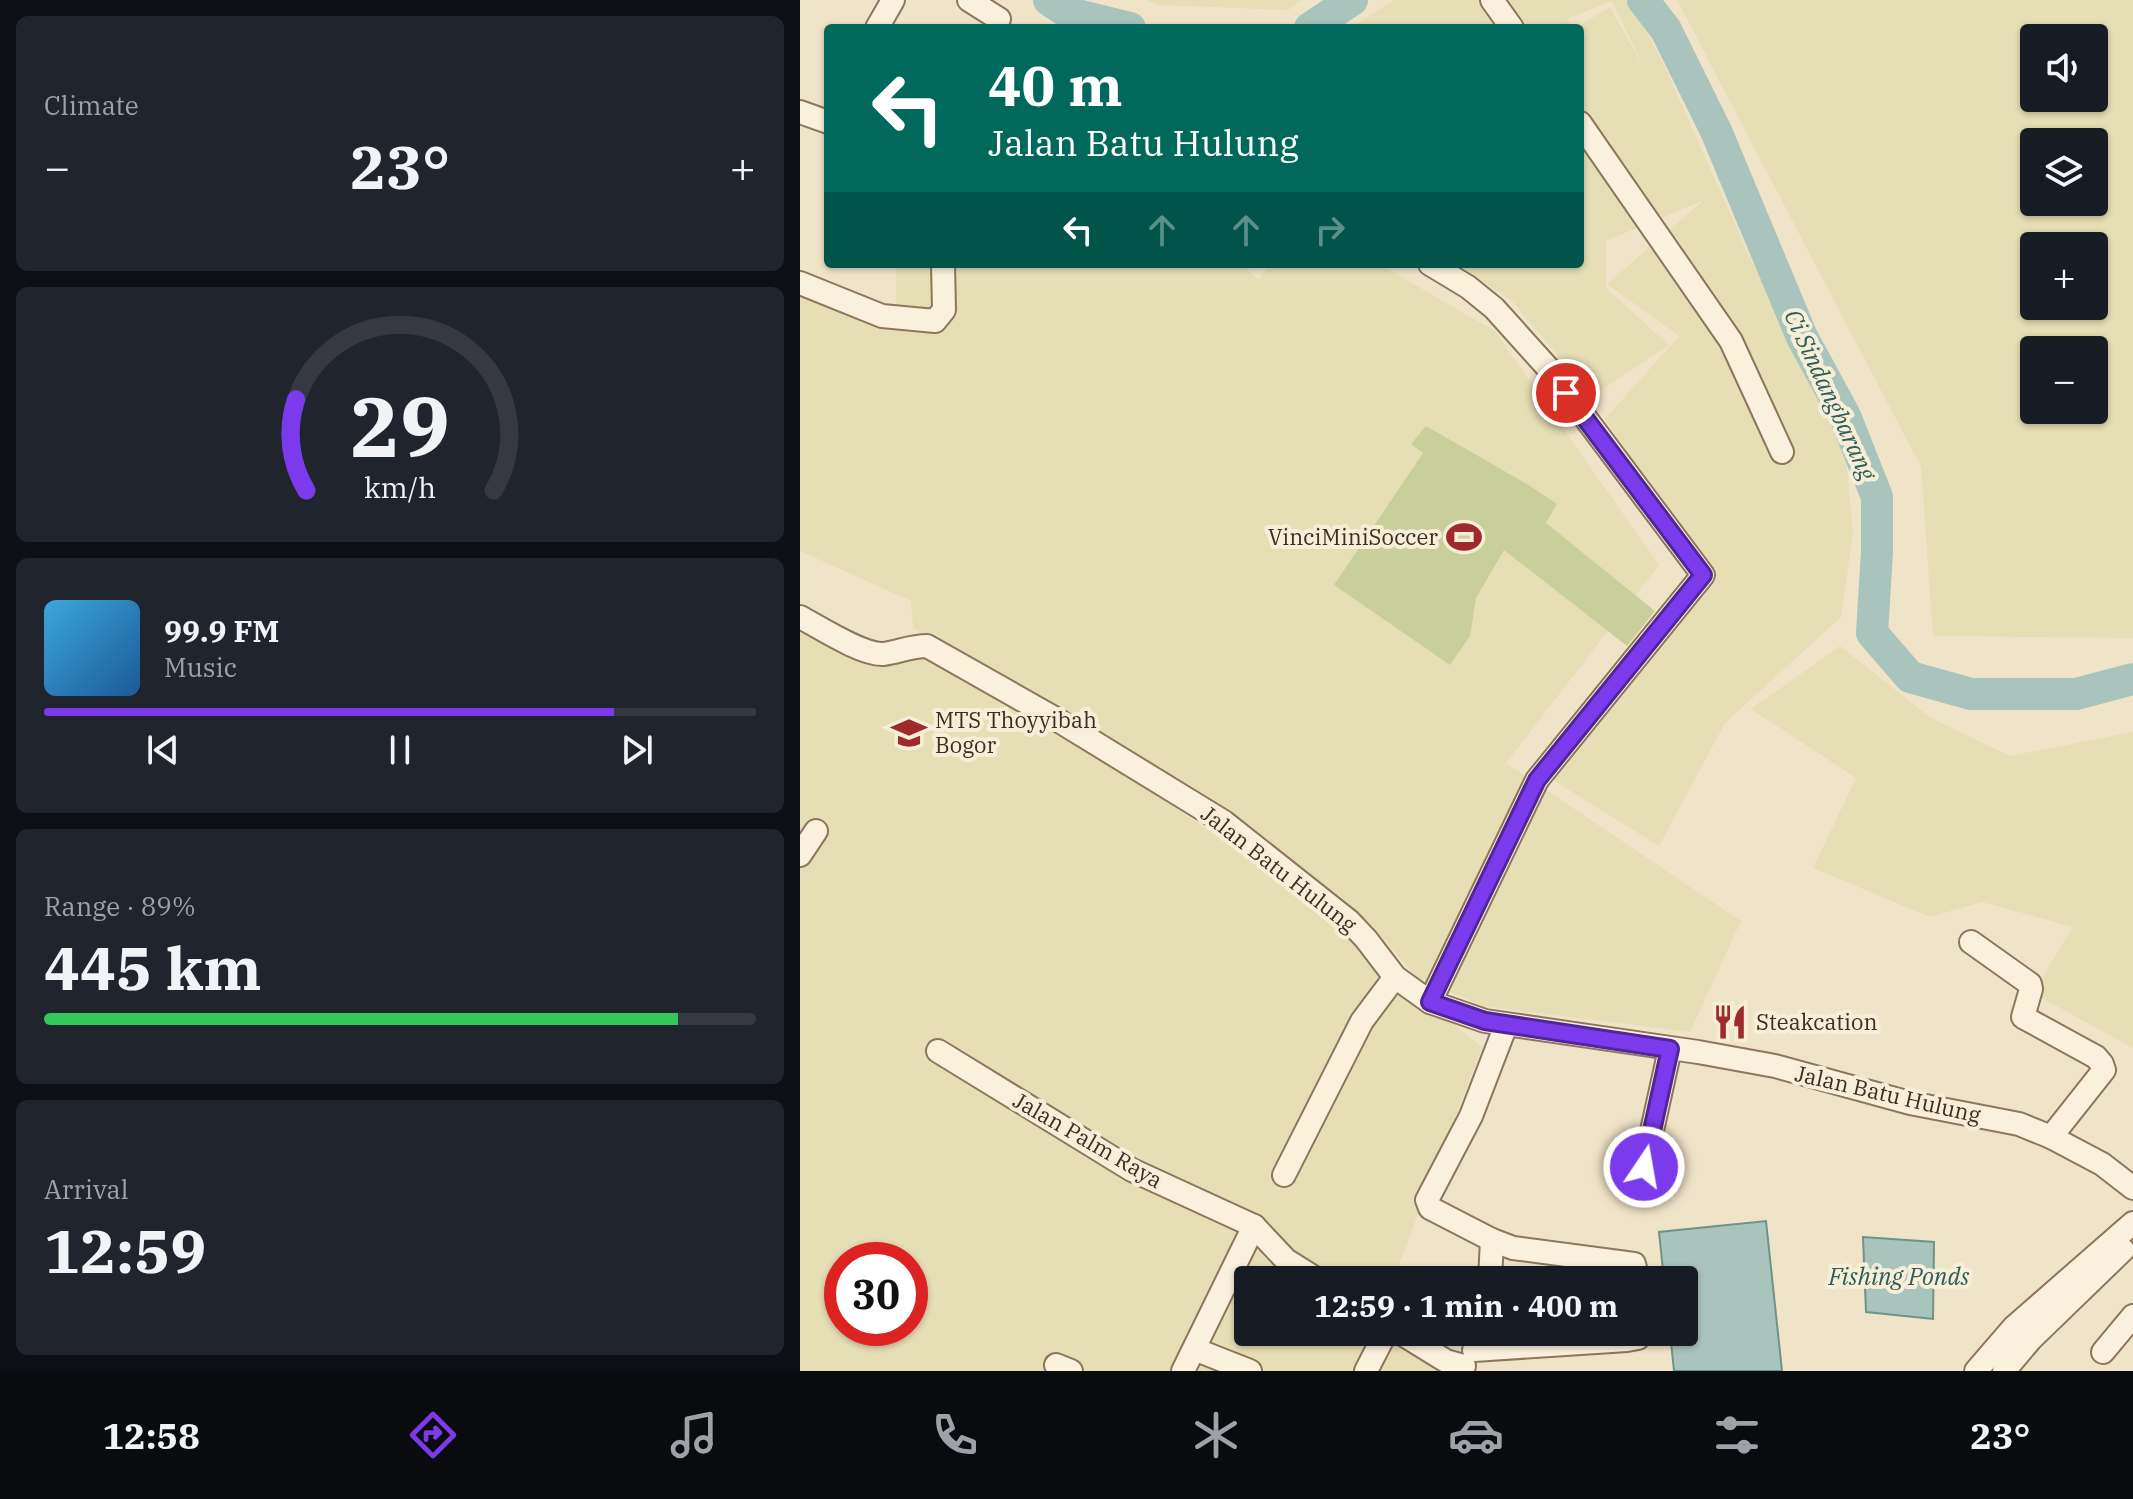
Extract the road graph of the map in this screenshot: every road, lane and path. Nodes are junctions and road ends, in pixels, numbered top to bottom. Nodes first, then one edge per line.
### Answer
1 (893, 0) edge
2 (969, 0) edge
3 (1492, 0) edge
4 (999, 19) dead end
5 (879, 24) edge
6 (1508, 24) edge
7 (800, 112) edge
8 (824, 121) edge
9 (1584, 129) edge
10 (943, 268) edge
11 (1437, 268) edge
12 (800, 283) edge
13 (1782, 452) dead end
14 (800, 617) edge
15 (816, 831) dead end
16 (800, 855) edge
17 (1971, 942) dead end
18 (1395, 977) junction
19 (1430, 1002) junction
20 (1506, 1025) junction
21 (1670, 1049) junction
22 (938, 1051) dead end
23 (2051, 1137) junction
24 (1644, 1167) dead end
25 (1284, 1175) dead end
26 (2133, 1188) edge
27 (2133, 1223) edge
28 (1254, 1226) junction
29 (1492, 1240) junction
30 (2133, 1241) edge
31 (1296, 1266) edge
32 (1491, 1266) edge
33 (1634, 1266) edge
34 (2133, 1316) edge
35 (1379, 1346) edge
36 (1422, 1346) edge
37 (1565, 1346) edge
38 (1194, 1349) junction
39 (2103, 1352) dead end
40 (1472, 1355) edge
41 (1183, 1371) edge
42 (1250, 1371) edge
43 (1366, 1371) edge
44 (1976, 1371) edge
45 (2004, 1371) edge

1 - 5 street
2 - 4 street
3 - 6 street
7 - 8 street
9 - 13 street
10 - 12 street
11 - 19 street
14 - 18 street, Jalan Batu Hulung
15 - 16 street
17 - 23 street
18 - 19 street, Jalan Batu Hulung
18 - 25 street
19 - 20 street, Jalan Batu Hulung
20 - 21 street, Jalan Batu Hulung
20 - 29 street
21 - 23 street, Jalan Batu Hulung
21 - 24 street
22 - 28 street, Jalan Palm Raya
23 - 26 street, Jalan Batu Hulung
27 - 44 street
28 - 31 street, Jalan Palm Raya
28 - 38 street
29 - 32 street
29 - 33 street
30 - 45 street
34 - 39 street
35 - 43 street
36 - 40 street
37 - 40 street
38 - 41 street
38 - 42 street

